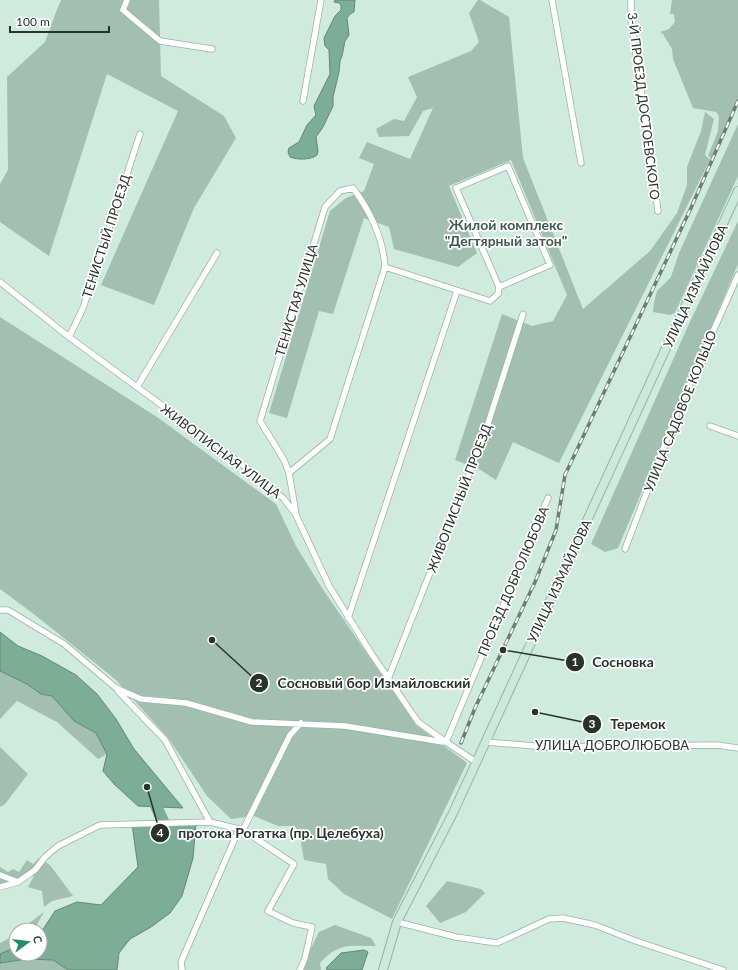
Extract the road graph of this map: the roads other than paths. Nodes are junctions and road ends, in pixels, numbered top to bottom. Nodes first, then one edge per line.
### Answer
1 (127, 0) edge
2 (321, 0) edge
3 (552, 0) edge
4 (631, 0) edge
5 (212, 49) dead end
6 (303, 101) dead end
7 (140, 134) dead end
8 (581, 163) dead end
9 (738, 191) edge
10 (658, 211) dead end
11 (217, 253) dead end
12 (385, 266) junction
13 (738, 275) edge
14 (0, 282) edge
15 (499, 287) junction
16 (457, 291) junction
17 (522, 314) dead end
18 (68, 337) junction
19 (137, 387) junction
20 (710, 426) dead end
21 (738, 436) edge
22 (289, 473) junction
23 (548, 498) dead end
24 (296, 515) junction
25 (625, 549) dead end
26 (0, 610) edge
27 (348, 618) junction
28 (388, 679) junction
29 (116, 688) junction
30 (301, 723) junction
31 (446, 742) junction
32 (486, 742) junction
33 (738, 748) edge
34 (476, 762) junction
35 (210, 822) junction
36 (241, 829) junction
37 (0, 875) edge
38 (18, 882) junction
39 (0, 887) edge
40 (397, 922) junction
41 (182, 970) edge
42 (300, 970) edge
43 (383, 970) edge
44 (723, 970) edge

1 - 5 street
2 - 6 street
3 - 8 street
4 - 10 street, 3-Й ПРОЕЗД ДОСТОЕВСКОГО
7 - 18 street, ТЕНИСТЫЙ ПРОЕЗД
9 - 32 main road, УЛИЦА ИЗМАЙЛОВА
11 - 19 street
12 - 16 street
12 - 22 street
12 - 22 street, ТЕНИСТАЯ УЛИЦА
13 - 25 street, УЛИЦА САДОВОЕ КОЛЬЦО
14 - 18 street, ЖИВОПИСНАЯ УЛИЦА
15 - 15 street
15 - 16 street
16 - 27 street
17 - 28 street, ЖИВОПИСНЫЙ ПРОЕЗД
18 - 19 street, ЖИВОПИСНАЯ УЛИЦА
19 - 24 street, ЖИВОПИСНАЯ УЛИЦА
20 - 21 street
22 - 24 street, ТЕНИСТАЯ УЛИЦА
23 - 31 street, ПРОЕЗД ДОБРОЛЮБОВА
24 - 27 street, ЖИВОПИСНАЯ УЛИЦА
26 - 29 street
27 - 28 street, ЖИВОПИСНАЯ УЛИЦА
28 - 31 street, ЖИВОПИСНАЯ УЛИЦА
29 - 30 street
29 - 35 street
30 - 31 street
30 - 36 street
31 - 34 street
32 - 33 street, УЛИЦА ДОБРОЛЮБОВА
32 - 34 main road, УЛИЦА ИЗМАЙЛОВА
34 - 40 main road, УЛИЦА ИЗМАЙЛОВА
35 - 36 street
35 - 38 street
36 - 41 street
36 - 42 street
37 - 38 street
38 - 39 street
40 - 43 main road, УЛИЦА ИЗМАЙЛОВА
40 - 44 street

